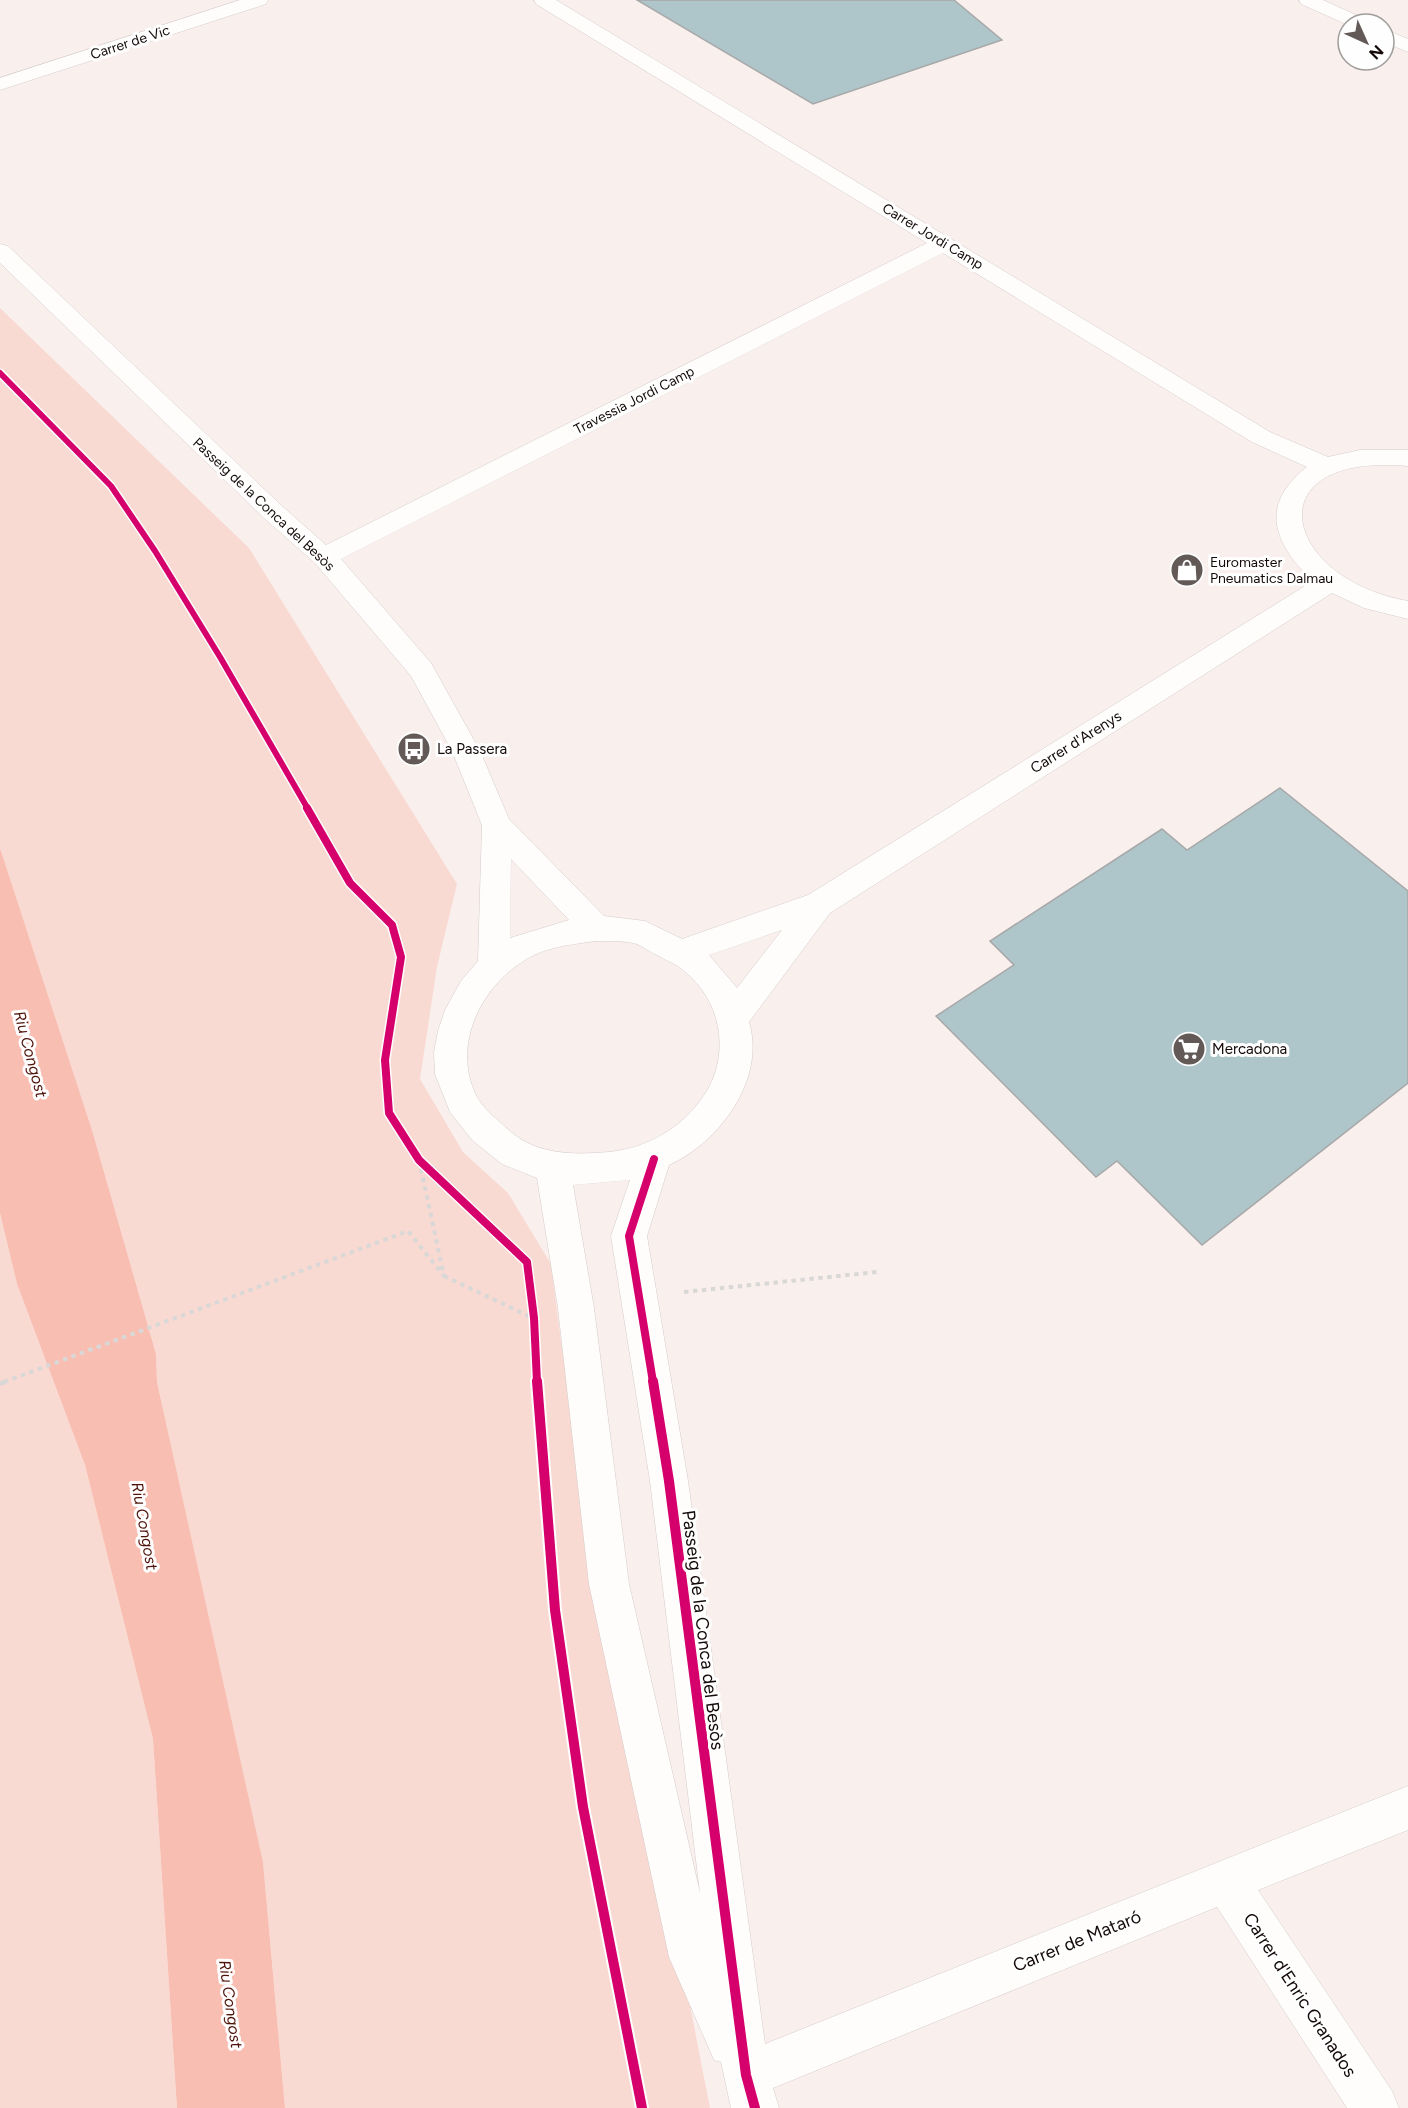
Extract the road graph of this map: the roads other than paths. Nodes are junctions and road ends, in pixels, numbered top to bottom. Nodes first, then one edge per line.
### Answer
1 (259, 0) edge
2 (543, 0) edge
3 (1308, 0) edge
4 (1336, 13) edge
5 (0, 84) edge
6 (945, 243) junction
7 (0, 251) edge
8 (1408, 458) edge
9 (1326, 466) junction
10 (324, 557) junction
11 (1332, 581) junction
12 (1405, 612) edge
13 (497, 825) junction
14 (819, 904) junction
15 (596, 928) junction
16 (684, 951) junction
17 (494, 966) junction
18 (735, 1016) junction
19 (654, 1159) junction
20 (553, 1168) junction
21 (1408, 1808) edge
22 (1226, 1881) junction
23 (751, 2091) edge
24 (1375, 2108) edge

1 - 5 street, Carrer de Vic
2 - 6 street, Carrer Jordi Camp
3 - 4 street
6 - 9 street, Carrer Jordi Camp
6 - 10 street, Travessia Jordi Camp
7 - 10 street, Passeig de la Conca del Besòs
8 - 9 street
9 - 11 street
10 - 13 street, Passeig de la Conca del Besòs
11 - 12 street
11 - 14 street, Carrer d'Arenys
13 - 15 street, Passeig de la Conca del Besòs
13 - 17 street, Passeig de la Conca del Besòs
14 - 16 street, Carrer d'Arenys
14 - 18 street, Carrer d'Arenys
15 - 16 street
15 - 17 street
16 - 18 street
17 - 20 street
18 - 19 street
19 - 20 street
19 - 23 street, Passeig de la Conca del Besòs
20 - 23 street
21 - 22 street, Carrer de Mataró
22 - 23 street, Carrer de Mataró
22 - 24 street, Carrer d'Enric Granados

